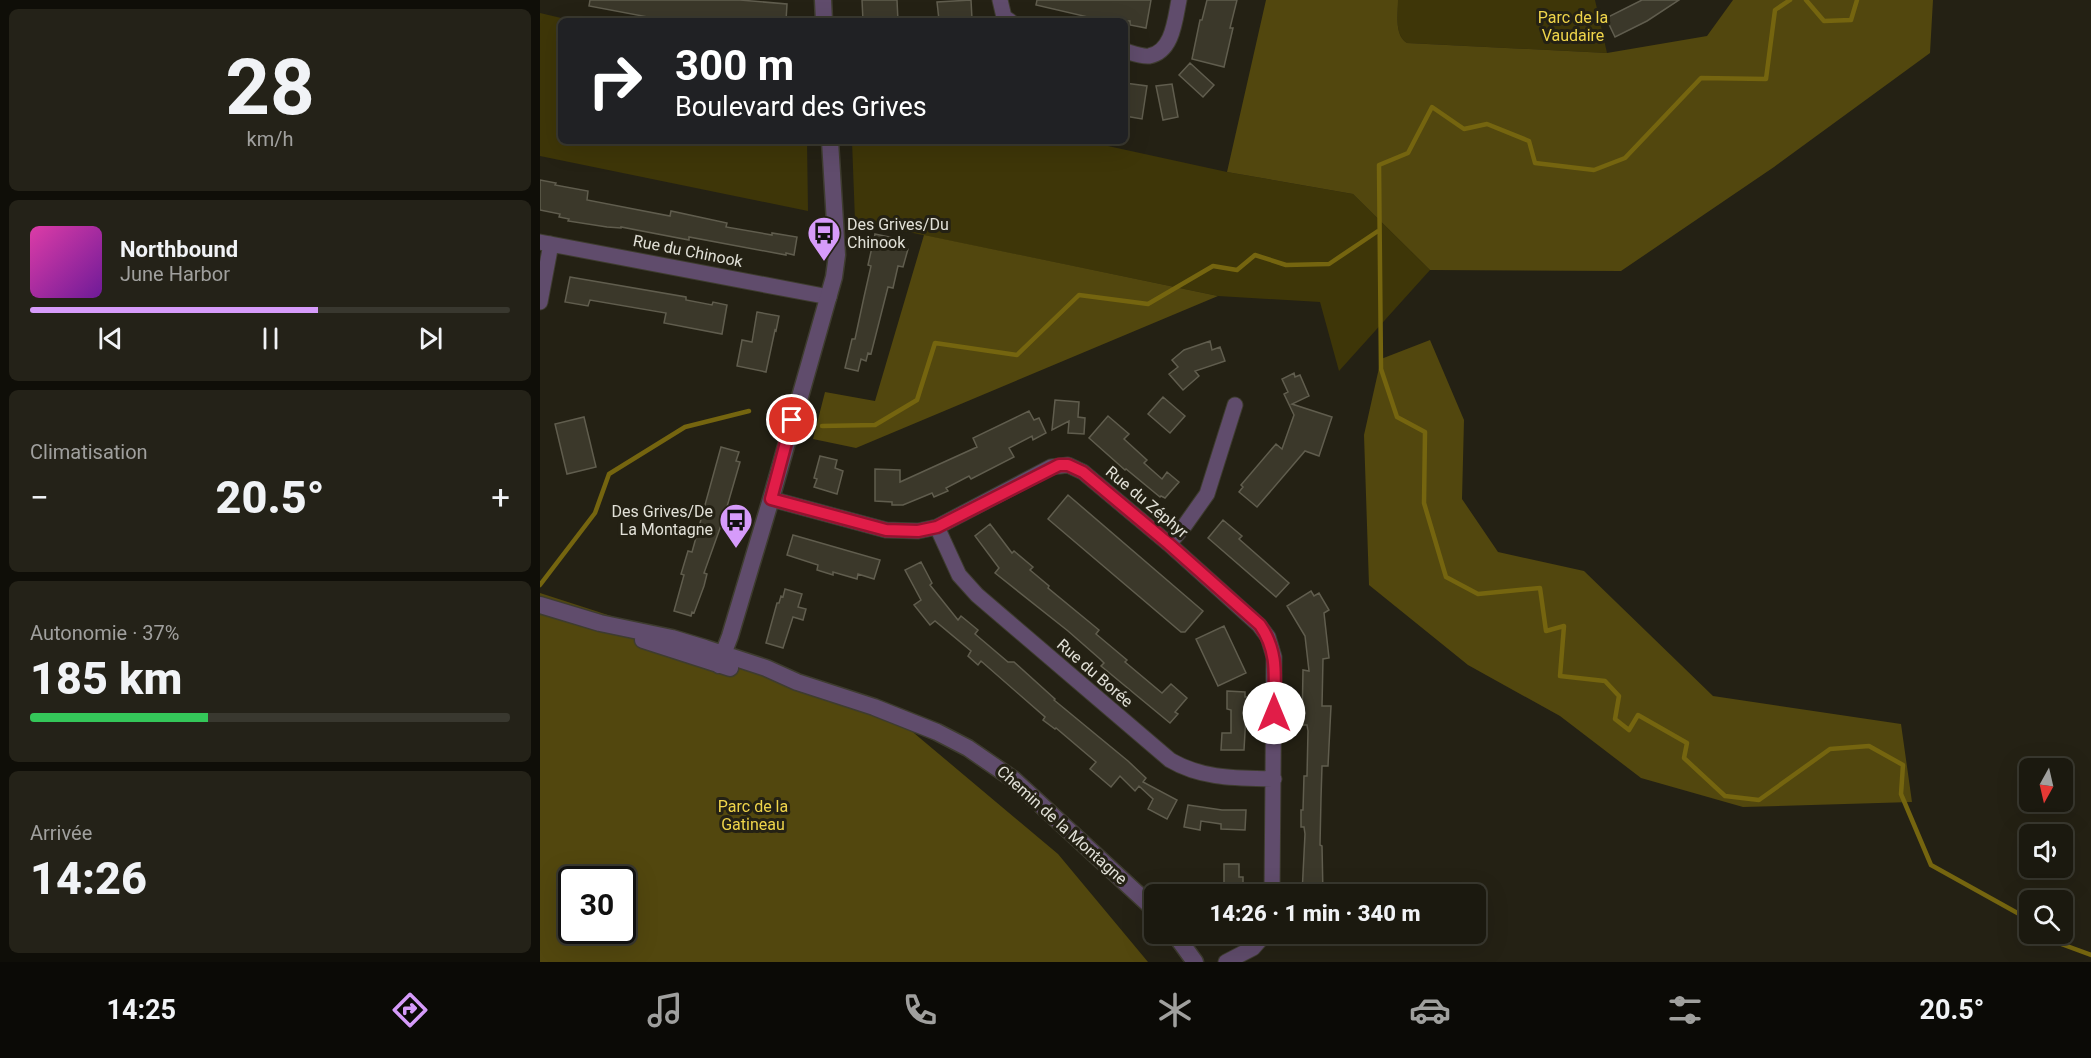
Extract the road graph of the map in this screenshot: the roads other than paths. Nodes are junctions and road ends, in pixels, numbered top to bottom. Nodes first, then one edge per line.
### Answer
1 (822, 0) edge
2 (1000, 0) edge
3 (1179, 0) edge
4 (824, 18) edge
5 (1006, 18) edge
6 (1128, 52) edge
7 (830, 144) edge
8 (546, 243) edge
9 (829, 297) junction
10 (540, 302) edge
11 (1235, 405) dead end
12 (771, 499) junction
13 (937, 527) junction
14 (1169, 544) junction
15 (540, 605) edge
16 (720, 659) junction
17 (1274, 779) junction
18 (1272, 884) edge
19 (1144, 900) edge
20 (1182, 944) edge
21 (1256, 944) edge
22 (1195, 962) edge
23 (1226, 962) edge

1 - 4 street
2 - 5 street
3 - 6 street
7 - 9 street
8 - 9 street, Rue du Chinook
8 - 10 street
9 - 12 street
11 - 14 street
12 - 13 street, Rue du Zéphyr
12 - 16 street
13 - 14 street, Rue du Zéphyr
13 - 17 street, Rue du Borée
14 - 17 street, Rue du Zéphyr
15 - 16 street, Chemin de la Montagne
16 - 19 street, Chemin de la Montagne
17 - 18 street, Rue du Zéphyr
20 - 22 street
21 - 23 street

